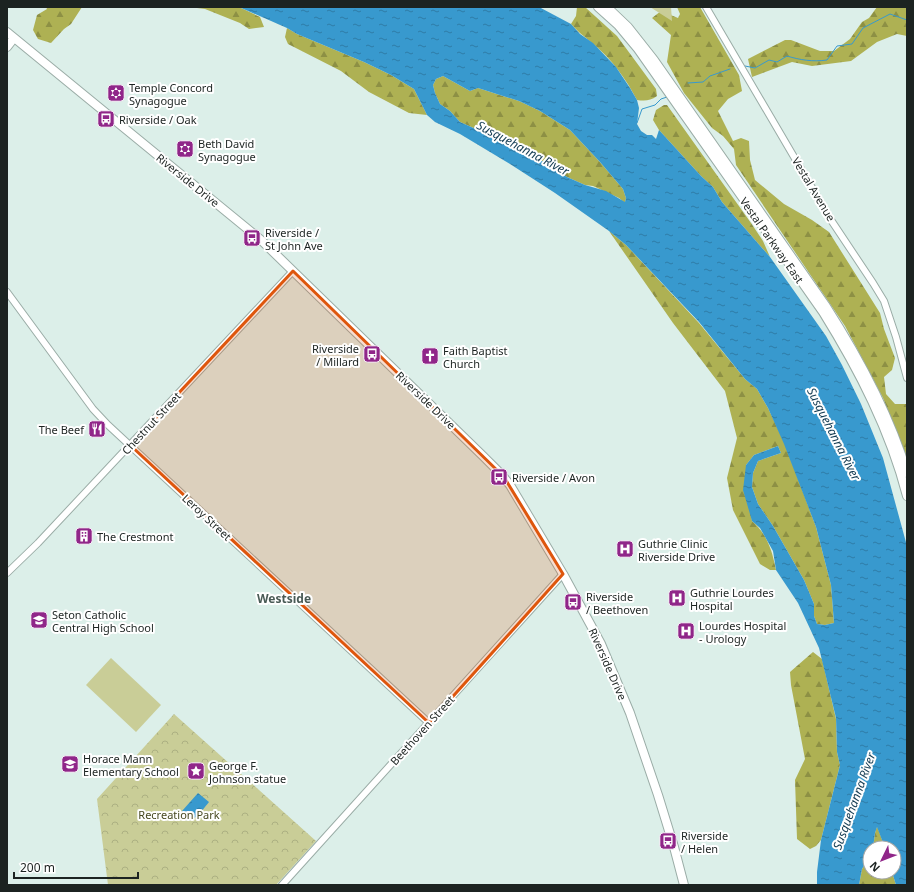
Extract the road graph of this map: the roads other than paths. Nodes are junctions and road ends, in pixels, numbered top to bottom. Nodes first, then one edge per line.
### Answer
1 (598, 7) edge
2 (607, 7) edge
3 (706, 7) edge
4 (7, 32) edge
5 (14, 38) junction
6 (7, 47) edge
7 (294, 271) junction
8 (7, 292) edge
9 (907, 378) edge
10 (130, 445) junction
11 (907, 473) edge
12 (907, 496) edge
13 (7, 573) edge
14 (563, 574) junction
15 (429, 723) junction
16 (282, 885) edge
17 (684, 885) edge

1 - 12 main road, Vestal Parkway East
2 - 11 main road, Vestal Parkway East
3 - 9 street, Vestal Avenue
4 - 5 main road, Riverside Drive
5 - 6 main road
5 - 7 main road, Riverside Drive
7 - 10 street, Chestnut Street
7 - 14 main road, Riverside Drive
8 - 10 street, Leroy Street
10 - 13 street, Chestnut Street
10 - 15 street, Leroy Street
14 - 15 street, Beethoven Street
14 - 17 main road, Riverside Drive
15 - 16 street, Beethoven Street

